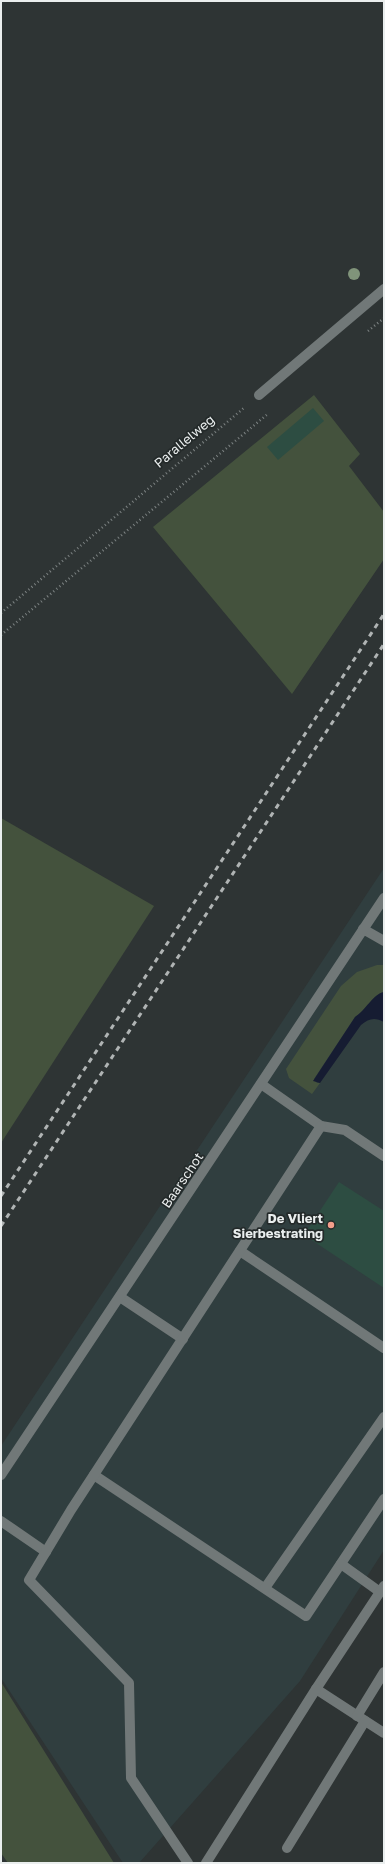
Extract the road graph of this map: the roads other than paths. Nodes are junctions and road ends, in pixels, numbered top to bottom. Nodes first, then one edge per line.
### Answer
1 (384, 289) edge
2 (259, 395) road end
3 (384, 898) edge
4 (363, 929) junction
5 (384, 941) edge
6 (261, 1084) junction
7 (321, 1126) junction
8 (384, 1156) edge
9 (240, 1251) junction
10 (120, 1297) junction
11 (182, 1339) junction
12 (384, 1348) edge
13 (384, 1417) edge
14 (1, 1475) edge
15 (94, 1475) junction
16 (384, 1499) edge
17 (1, 1521) edge
18 (46, 1552) junction
19 (341, 1564) junction
20 (265, 1588) junction
21 (382, 1589) edge
22 (384, 1672) edge
23 (316, 1689) junction
24 (361, 1718) junction
25 (384, 1733) edge
26 (287, 1848) dead end
27 (188, 1863) edge
28 (206, 1863) edge

1 - 2 street
3 - 4 street, Baarschot
4 - 5 street
4 - 6 street, Baarschot
6 - 7 street
6 - 10 street, Baarschot
7 - 8 street
7 - 9 street
9 - 11 street
9 - 12 street
10 - 11 street
10 - 14 street, Baarschot
11 - 15 street
13 - 20 street
15 - 18 street
15 - 20 street
16 - 19 street
17 - 18 street
18 - 27 street
19 - 20 street
19 - 21 street
21 - 23 street
22 - 24 street
23 - 24 street
23 - 28 street
24 - 25 street
24 - 26 street

